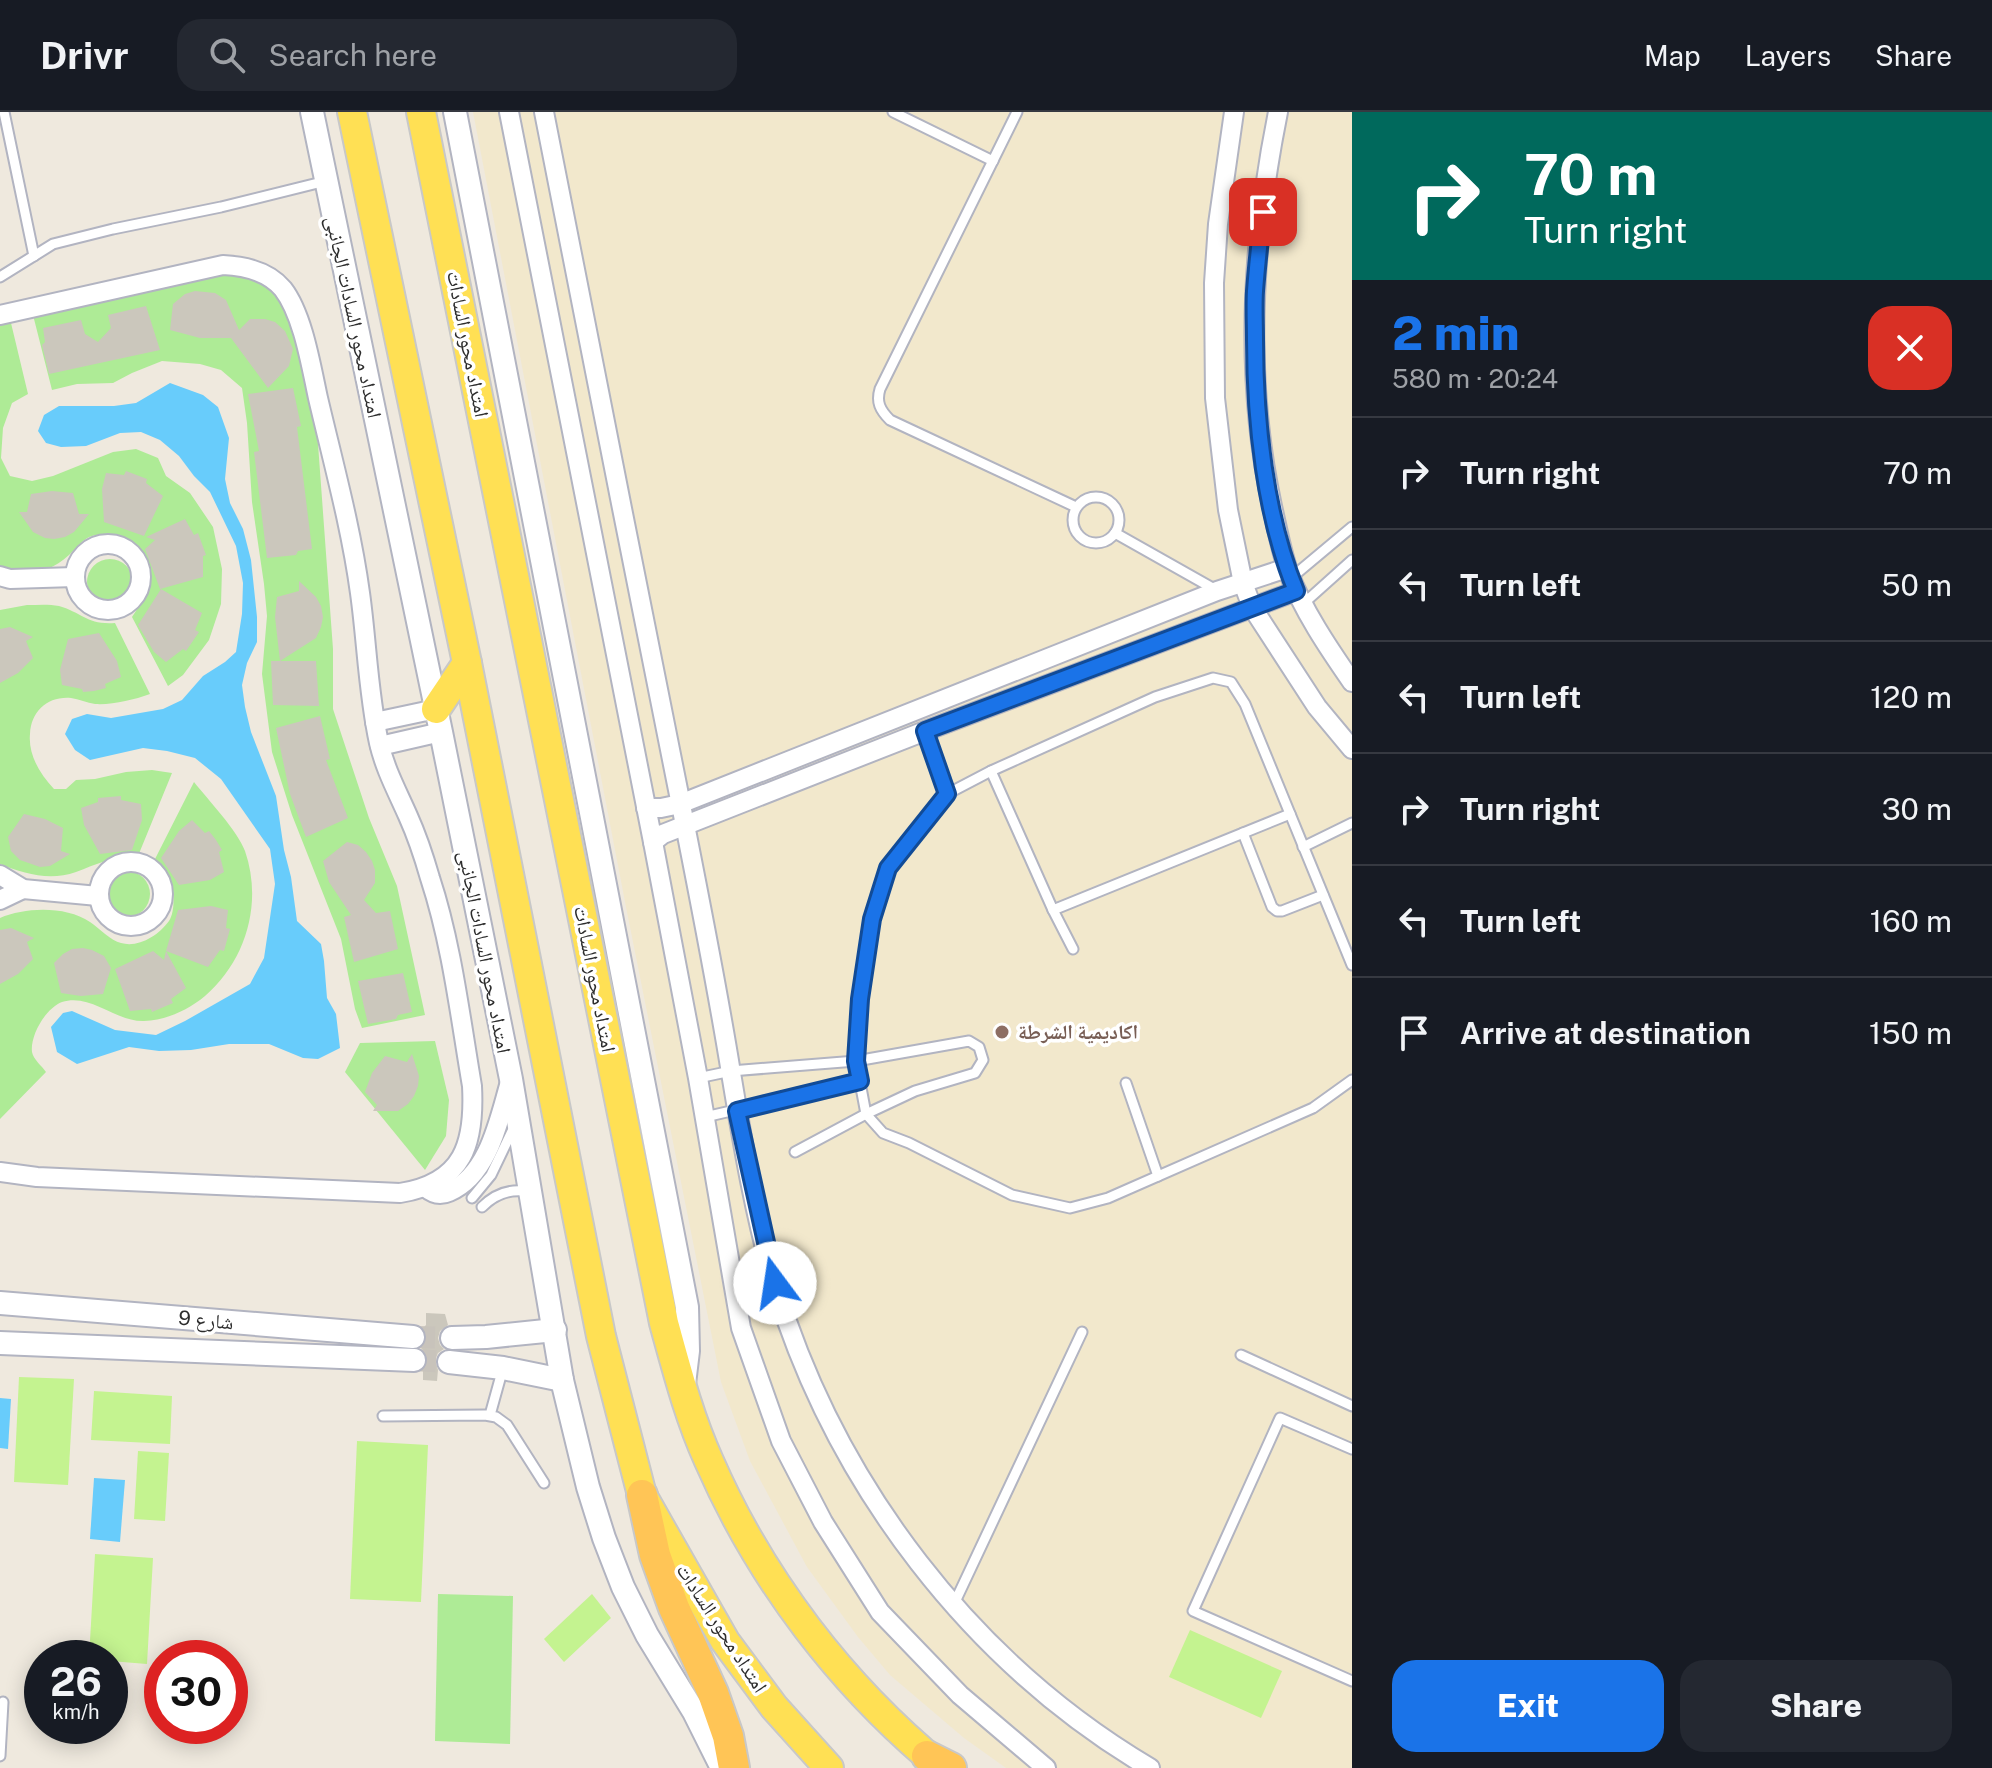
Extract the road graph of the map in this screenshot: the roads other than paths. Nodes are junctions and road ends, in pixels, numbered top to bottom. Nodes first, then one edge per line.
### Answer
1 (4, 112) edge
2 (312, 112) edge
3 (352, 112) edge
4 (421, 112) edge
5 (455, 112) edge
6 (509, 112) edge
7 (544, 112) edge
8 (893, 112) edge
9 (1017, 112) edge
10 (1234, 112) edge
11 (1278, 112) edge
12 (993, 161) junction
13 (326, 181) junction
14 (34, 256) junction
15 (0, 277) edge
16 (0, 315) edge
17 (1076, 507) junction
18 (1352, 527) edge
19 (1115, 533) junction
20 (1352, 560) edge
21 (75, 577) dead end
22 (3, 581) edge
23 (1243, 583) junction
24 (1294, 585) junction
25 (1217, 591) junction
26 (1252, 607) junction
27 (467, 663) junction
28 (1352, 682) edge
29 (439, 720) junction
30 (375, 722) junction
31 (925, 731) junction
32 (380, 746) junction
33 (1352, 749) edge
34 (991, 771) junction
35 (947, 794) junction
36 (680, 804) junction
37 (646, 808) junction
38 (1290, 814) junction
39 (1352, 823) edge
40 (686, 827) junction
41 (1243, 833) junction
42 (653, 842) junction
43 (1303, 847) junction
44 (0, 875) edge
45 (23, 889) junction
46 (1323, 895) junction
47 (98, 896) dead end
48 (0, 900) edge
49 (1053, 910) junction
50 (1073, 949) dead end
51 (1352, 965) edge
52 (856, 1061) junction
53 (731, 1071) junction
54 (698, 1078) junction
55 (511, 1079) junction
56 (1352, 1080) edge
57 (860, 1081) junction
58 (1126, 1083) dead end
59 (737, 1111) junction
60 (866, 1114) junction
61 (705, 1117) junction
62 (518, 1118) junction
63 (795, 1152) dead end
64 (0, 1172) edge
65 (1158, 1176) junction
66 (426, 1188) junction
67 (531, 1192) junction
68 (472, 1198) dead end
69 (482, 1207) dead end
70 (0, 1303) edge
71 (43, 1307) junction
72 (555, 1330) junction
73 (1082, 1332) dead end
74 (413, 1337) tunnel mouth
75 (452, 1338) tunnel mouth
76 (0, 1343) edge
77 (42, 1345) junction
78 (1241, 1355) dead end
79 (414, 1360) tunnel mouth
80 (449, 1362) tunnel mouth
81 (503, 1368) junction
82 (562, 1380) junction
83 (683, 1394) junction
84 (1352, 1406) edge
85 (490, 1415) junction
86 (383, 1416) dead end
87 (1352, 1449) edge
88 (544, 1483) dead end
89 (642, 1495) junction
90 (954, 1604) junction
91 (1352, 1681) edge
92 (3, 1702) dead end
93 (0, 1756) edge
94 (940, 1764) edge
95 (722, 1768) edge
96 (734, 1768) edge
97 (829, 1768) edge
98 (1046, 1768) edge
99 (1150, 1768) edge

1 - 14 lane
2 - 13 street, امتداد محور السادات الجانبى
3 - 27 main road, امتداد محور السادات
4 - 83 main road, امتداد محور السادات
5 - 83 street
6 - 37 street
7 - 36 street
8 - 12 lane
9 - 12 lane
10 - 23 street
11 - 24 street
12 - 17 lane
13 - 14 lane
13 - 29 street, امتداد محور السادات الجانبى
14 - 15 lane
16 - 30 street
17 - 19 lane
17 - 19 lane
18 - 24 lane
19 - 25 lane
20 - 24 lane
21 - 22 street
23 - 24 street
23 - 25 street
23 - 26 street
24 - 26 street
24 - 28 street
25 - 36 street
26 - 31 street
26 - 33 street
27 - 29 main road
27 - 89 main road, امتداد محور السادات
29 - 30 street
29 - 32 street
29 - 55 street, امتداد محور السادات الجانبى
30 - 32 street
31 - 35 lane
31 - 40 street
32 - 66 street
34 - 35 lane
34 - 38 lane
34 - 49 lane
35 - 52 lane
36 - 37 street
36 - 40 street
37 - 42 street
38 - 41 lane
38 - 43 lane
39 - 43 lane
40 - 42 street
40 - 53 street
41 - 46 lane
41 - 49 lane
42 - 54 street
43 - 46 lane
44 - 45 street
45 - 47 street
45 - 48 street
46 - 51 lane
49 - 50 lane
52 - 53 lane
52 - 57 lane
52 - 60 lane
53 - 54 lane
53 - 59 street
54 - 61 street
55 - 62 street, امتداد محور السادات الجانبى
55 - 66 street
56 - 65 lane
57 - 59 lane
57 - 60 lane
58 - 65 lane
59 - 61 lane
59 - 90 street
60 - 63 lane
60 - 65 lane
61 - 98 street
62 - 67 street, امتداد محور السادات الجانبى
62 - 68 lane
64 - 66 street
67 - 69 lane
67 - 72 street, امتداد محور السادات الجانبى
70 - 71 street, شارع 9
71 - 74 street, شارع 9
71 - 77 street
72 - 75 street
72 - 82 street, امتداد محور السادات الجانبى
73 - 90 lane
76 - 77 street, شارع 9
77 - 79 street, شارع 9
78 - 84 lane
80 - 81 street
81 - 82 street
81 - 85 lane
82 - 95 street, امتداد محور السادات الجانبى
83 - 94 main road, امتداد محور السادات
85 - 86 lane
85 - 88 lane
87 - 91 lane
89 - 96 highway
89 - 97 main road, امتداد محور السادات
90 - 99 street
92 - 93 lane

